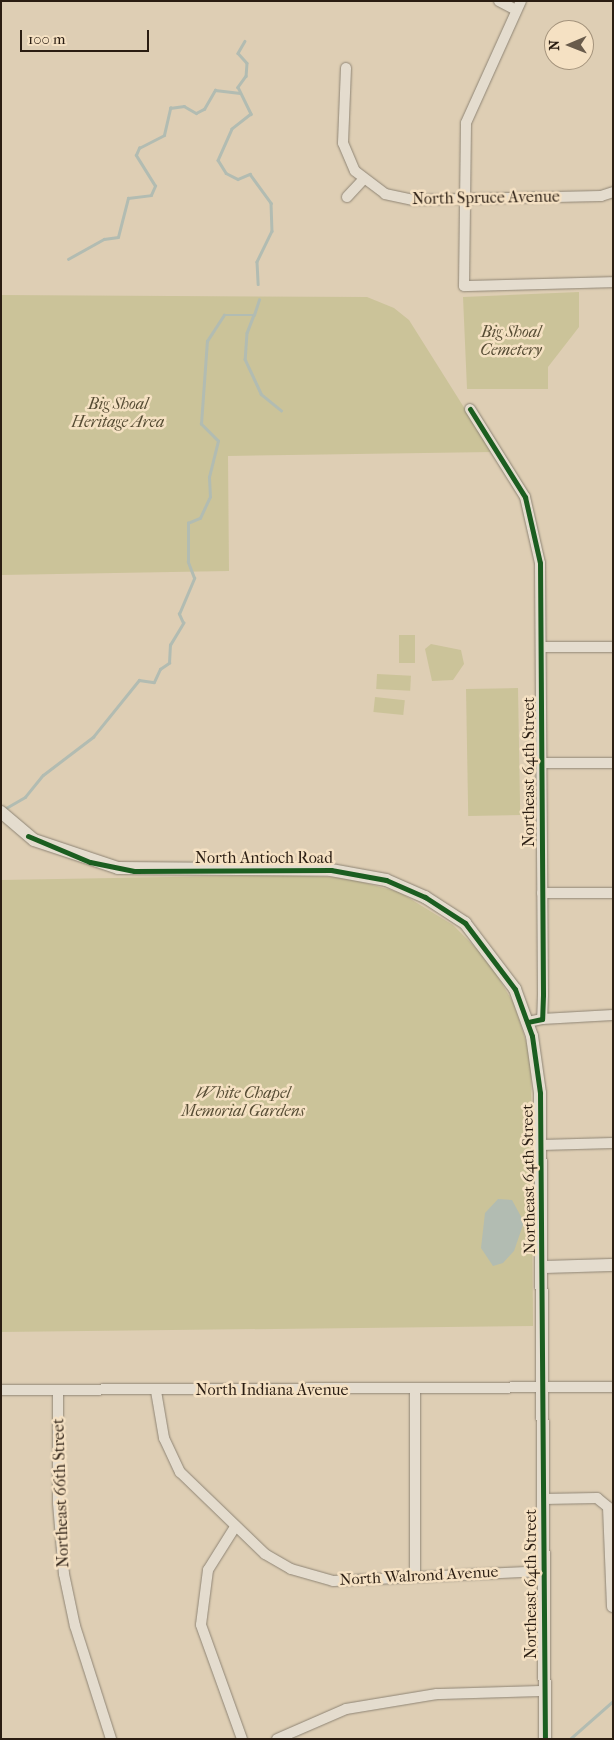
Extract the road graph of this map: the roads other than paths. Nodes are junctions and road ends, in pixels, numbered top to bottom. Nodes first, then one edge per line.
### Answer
1 (499, 1) edge
2 (518, 6) edge
3 (346, 68) dead end
4 (364, 180) junction
5 (613, 192) edge
6 (347, 197) dead end
7 (463, 200) junction
8 (613, 282) edge
9 (470, 409) dead end
10 (613, 647) edge
11 (541, 648) junction
12 (542, 763) junction
13 (613, 763) edge
14 (1, 812) edge
15 (8, 826) edge
16 (542, 893) junction
17 (613, 893) edge
18 (613, 1016) edge
19 (542, 1019) junction
20 (528, 1022) junction
21 (613, 1143) edge
22 (541, 1145) junction
23 (613, 1265) edge
24 (542, 1267) junction
25 (613, 1387) edge
26 (542, 1388) junction
27 (415, 1389) junction
28 (1, 1390) edge
29 (58, 1390) junction
30 (156, 1391) junction
31 (543, 1498) junction
32 (235, 1527) junction
33 (543, 1571) junction
34 (416, 1577) junction
35 (612, 1607) edge
36 (544, 1691) junction
37 (111, 1739) edge
38 (242, 1739) edge
39 (278, 1739) edge
40 (545, 1739) edge

1 - 2 street
2 - 7 street
3 - 4 street, North Spruce Avenue
4 - 6 street
4 - 7 street, North Spruce Avenue
5 - 7 street, North Spruce Avenue
7 - 8 street
9 - 11 street, Northeast 64th Street
10 - 11 street
11 - 12 street, Northeast 64th Street
12 - 13 street
12 - 16 street, Northeast 64th Street
14 - 15 street, North Antioch Road
15 - 20 street, North Antioch Road
16 - 17 street
16 - 19 street, Northeast 64th Street
18 - 19 street
19 - 20 street
20 - 22 street, Northeast 64th Street
21 - 22 street
22 - 24 street, Northeast 64th Street
23 - 24 street
24 - 26 street, Northeast 64th Street
25 - 26 street, North Indiana Avenue
26 - 27 street, North Indiana Avenue
26 - 31 street, Northeast 64th Street
27 - 30 street, North Indiana Avenue
27 - 34 street
28 - 29 street, North Indiana Avenue
29 - 30 street, North Indiana Avenue
29 - 37 street, Northeast 66th Street
30 - 32 street, North Walrond Avenue
31 - 33 street, Northeast 64th Street
31 - 35 street
32 - 34 street, North Walrond Avenue
32 - 38 street
33 - 34 street, North Walrond Avenue
33 - 36 street, Northeast 64th Street
36 - 39 street
36 - 40 street, Northeast 64th Street

